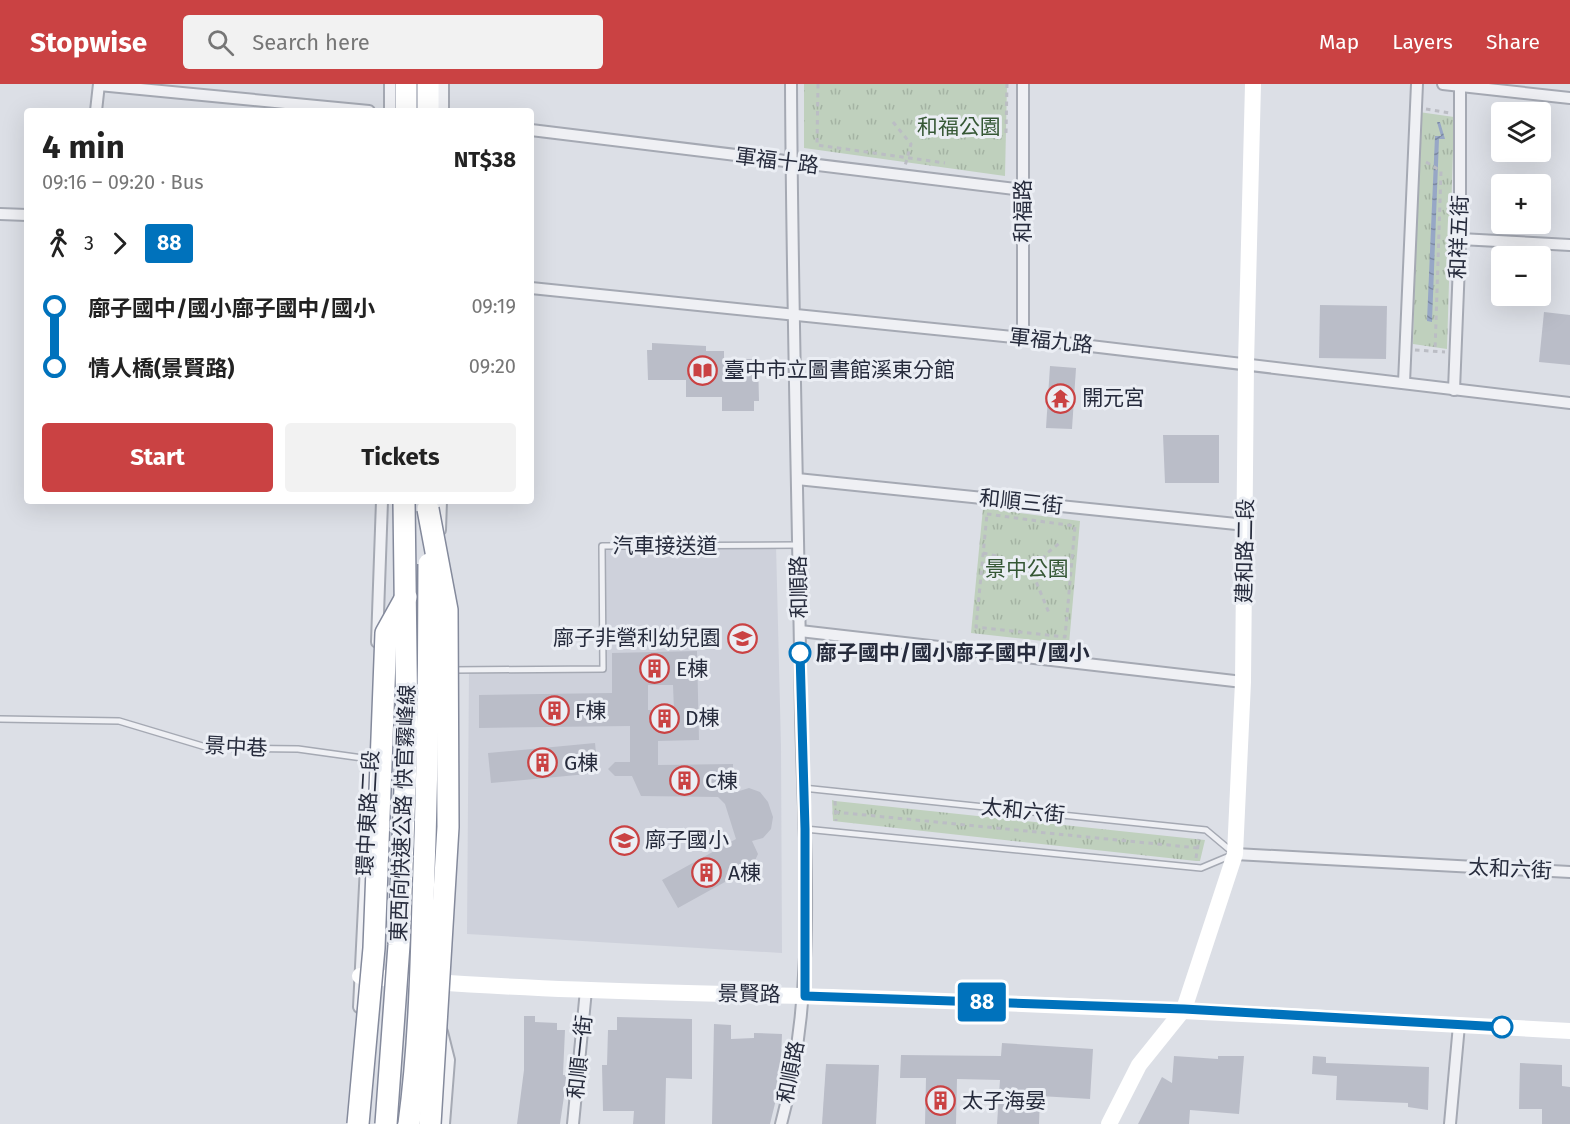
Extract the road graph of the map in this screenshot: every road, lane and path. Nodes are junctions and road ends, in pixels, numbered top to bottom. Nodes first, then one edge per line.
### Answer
1 (390, 84) edge
2 (406, 84) edge
3 (428, 84) edge
4 (443, 84) edge
5 (791, 84) edge
6 (818, 84) edge
7 (1007, 84) edge
8 (1023, 84) edge
9 (1253, 84) edge
10 (1417, 84) edge
11 (1443, 84) edge
12 (99, 85) edge
13 (1460, 85) edge
14 (1570, 98) edge
15 (96, 108) edge
16 (338, 108) edge
17 (390, 108) edge
18 (406, 108) edge
19 (428, 108) edge
20 (443, 108) edge
21 (1416, 110) junction
22 (1461, 114) junction
23 (893, 122) dead end
24 (534, 130) edge
25 (1006, 134) dead end
26 (791, 163) junction
27 (945, 163) dead end
28 (1426, 164) dead end
29 (903, 176) junction
30 (1023, 190) junction
31 (0, 214) edge
32 (24, 215) edge
33 (1460, 239) junction
34 (1570, 245) edge
35 (534, 288) edge
36 (795, 316) junction
37 (1023, 338) junction
38 (1405, 349) junction
39 (1435, 351) dead end
40 (1454, 353) junction
41 (1245, 364) junction
42 (1404, 383) junction
43 (1454, 390) junction
44 (1570, 403) edge
45 (797, 479) junction
46 (382, 504) edge
47 (404, 504) edge
48 (432, 504) edge
49 (1245, 525) junction
50 (1062, 542) dead end
51 (798, 545) junction
52 (983, 553) junction
53 (1033, 574) junction
54 (407, 597) junction
55 (1049, 613) dead end
56 (800, 631) junction
57 (439, 669) junction
58 (1243, 682) junction
59 (0, 719) edge
60 (371, 760) junction
61 (438, 763) junction
62 (803, 788) junction
63 (835, 801) dead end
64 (835, 812) junction
65 (836, 821) dead end
66 (805, 829) junction
67 (1199, 839) dead end
68 (1198, 848) junction
69 (1235, 854) junction
70 (1196, 861) dead end
71 (1570, 872) edge
72 (360, 976) junction
73 (432, 983) junction
74 (586, 990) junction
75 (805, 996) junction
76 (1184, 1009) junction
77 (1459, 1025) junction
78 (1570, 1031) edge
79 (350, 1124) edge
80 (358, 1124) edge
81 (386, 1124) edge
82 (410, 1124) edge
83 (418, 1124) edge
84 (430, 1124) edge
85 (444, 1124) edge
86 (573, 1124) edge
87 (781, 1124) edge
88 (1110, 1124) edge
89 (1450, 1124) edge

1 - 17 street
2 - 18 highway
3 - 19 highway
4 - 20 street
5 - 26 street, 和順路
6 - 27 path
7 - 25 path
8 - 30 street, 和福路
9 - 41 street, 建和路二段
10 - 21 street
11 - 13 street
12 - 15 street
12 - 16 street
13 - 14 street
13 - 22 street, 和祥五街
21 - 22 path
21 - 38 street
22 - 33 street, 和祥五街
23 - 29 path
24 - 26 street, 軍福十路
26 - 29 street, 軍福十路
26 - 36 street, 和順路
28 - 39 path
29 - 30 street, 軍福十路
30 - 37 street, 和福路
31 - 32 street
33 - 34 street
33 - 40 street, 和祥五街
35 - 36 street, 軍福九路
36 - 37 street, 軍福九路
36 - 45 street, 和順路
37 - 41 street, 軍福九路
38 - 40 path
38 - 42 street
40 - 43 street, 和祥五街
41 - 42 street, 軍福九路
41 - 49 street, 建和路二段
42 - 43 street, 軍福九路
43 - 44 street, 軍福九路
45 - 49 street, 和順三街
45 - 51 street, 和順路
46 - 60 street, 環中東路二段
47 - 54 highway, 東西向快速公路 快官霧峰線, bridge
48 - 57 street
48 - 82 highway, 東西向快速公路 快官霧峰線, bridge
48 - 84 highway, bridge
49 - 58 street, 建和路二段
50 - 53 path
51 - 56 street, 和順路
51 - 57 lane, 汽車接送道
52 - 52 path
52 - 53 path
53 - 55 path
54 - 80 highway, bridge
54 - 81 highway, 東西向快速公路 快官霧峰線, bridge
56 - 58 street
56 - 62 street, 和順路
57 - 61 street
58 - 69 street, 建和路二段
59 - 60 lane, 景中巷
60 - 61 lane, 景中巷
60 - 72 street, 環中東路二段
61 - 73 street
62 - 66 street, 和順路
62 - 69 lane, 太和六街
63 - 64 path
64 - 65 path
64 - 68 path
66 - 69 lane, 太和六街
66 - 75 street, 和順路
67 - 68 path
68 - 70 path
69 - 71 street, 太和六街
69 - 76 street, 建和路二段
72 - 73 street, 景賢路
72 - 79 street, 環中東路二段
73 - 74 street, 景賢路
73 - 83 street
73 - 85 street
74 - 75 street, 景賢路
74 - 86 street, 和順一街
75 - 76 street, 景賢路
75 - 87 street, 和順路
76 - 77 street, 景賢路
76 - 88 street
77 - 78 street, 景賢路
77 - 89 street

